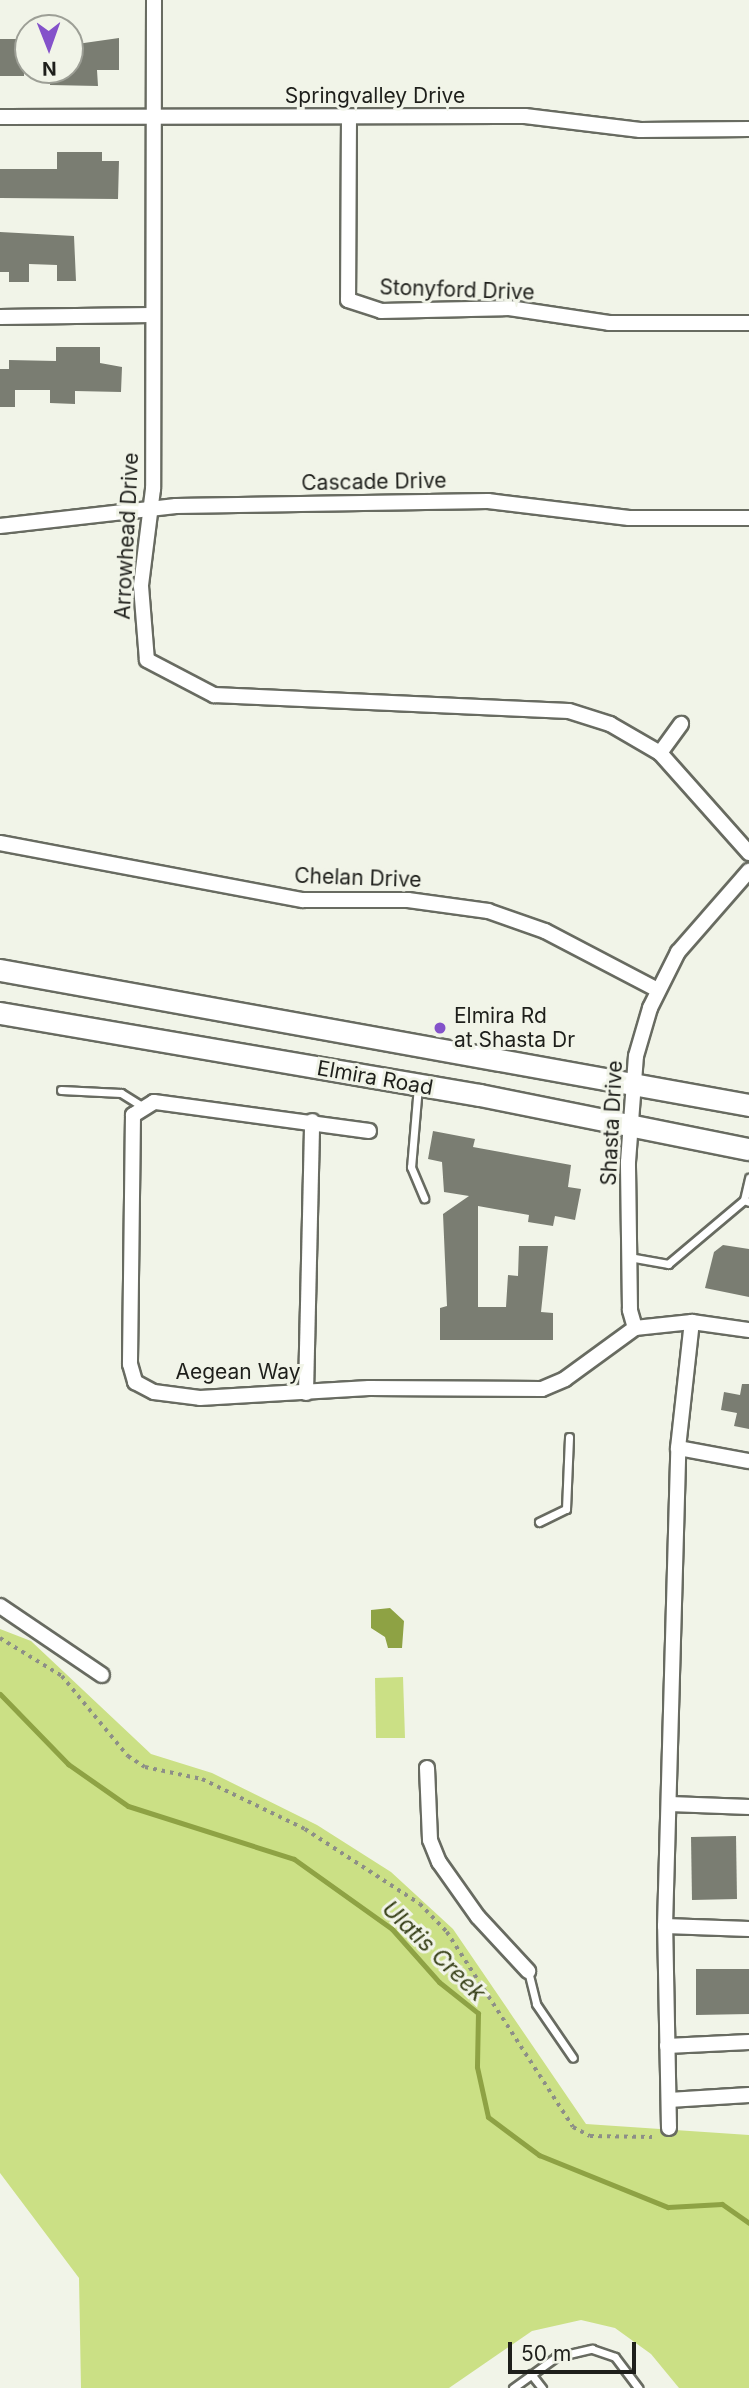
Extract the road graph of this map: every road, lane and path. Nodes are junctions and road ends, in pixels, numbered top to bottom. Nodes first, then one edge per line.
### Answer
1 (154, 0) edge
2 (0, 117) edge
3 (153, 117) junction
4 (349, 117) junction
5 (749, 129) edge
6 (152, 315) junction
7 (0, 317) edge
8 (749, 324) edge
9 (152, 510) junction
10 (749, 518) edge
11 (0, 526) edge
12 (681, 724) dead end
13 (660, 752) junction
14 (0, 843) edge
15 (749, 853) edge
16 (749, 871) edge
17 (0, 970) edge
18 (658, 990) junction
19 (0, 1013) edge
20 (634, 1082) junction
21 (418, 1085) junction
22 (61, 1090) dead end
23 (749, 1105) edge
24 (142, 1106) junction
25 (312, 1122) junction
26 (631, 1127) junction
27 (369, 1131) dead end
28 (749, 1149) edge
29 (749, 1178) edge
30 (424, 1198) dead end
31 (746, 1201) edge
32 (629, 1257) junction
33 (692, 1322) junction
34 (635, 1328) junction
35 (749, 1331) edge
36 (306, 1393) junction
37 (569, 1437) dead end
38 (678, 1448) junction
39 (749, 1461) edge
40 (540, 1522) dead end
41 (0, 1606) edge
42 (0, 1638) edge
43 (102, 1675) dead end
44 (427, 1768) dead end
45 (670, 1804) junction
46 (749, 1807) edge
47 (665, 1926) junction
48 (749, 1929) edge
49 (528, 1971) joint
50 (749, 2042) edge
51 (667, 2046) junction
52 (573, 2058) dead end
53 (749, 2095) edge
54 (668, 2100) junction
55 (669, 2128) dead end
56 (652, 2137) dead end
57 (531, 2374) junction
58 (513, 2388) edge
59 (542, 2388) edge
60 (638, 2388) edge

1 - 3 street, Arrowhead Drive
2 - 3 street, Springvalley Drive
3 - 4 street, Springvalley Drive
3 - 6 street, Arrowhead Drive
4 - 5 street, Springvalley Drive
4 - 8 street, Stonyford Drive
6 - 7 street
6 - 9 street, Arrowhead Drive
9 - 10 street, Cascade Drive
9 - 11 street, Cascade Drive
9 - 13 street, Arrowhead Drive
12 - 13 street
13 - 15 street, Arrowhead Drive
14 - 18 street, Chelan Drive
16 - 18 street, Shasta Drive
17 - 20 main road, Elmira Road
18 - 20 street, Shasta Drive
19 - 21 main road, Elmira Road
20 - 23 main road, Elmira Road
20 - 26 street, Shasta Drive
21 - 26 main road, Elmira Road
21 - 30 lane
22 - 24 lane
24 - 25 street
24 - 36 street, Aegean Way
25 - 27 street
25 - 36 street
26 - 28 main road, Elmira Road
26 - 32 street, Shasta Drive
29 - 31 lane
31 - 32 lane
32 - 34 street, Shasta Drive
33 - 34 street
33 - 35 street
33 - 38 street
34 - 36 street, Aegean Way
37 - 40 lane
38 - 39 street
38 - 45 street
41 - 43 street
42 - 56 path
44 - 49 street
45 - 46 street
45 - 47 street
47 - 48 street
47 - 51 street
49 - 52 lane
50 - 51 street
51 - 54 street
53 - 54 street
54 - 55 street
57 - 58 lane
57 - 59 lane
57 - 60 lane

